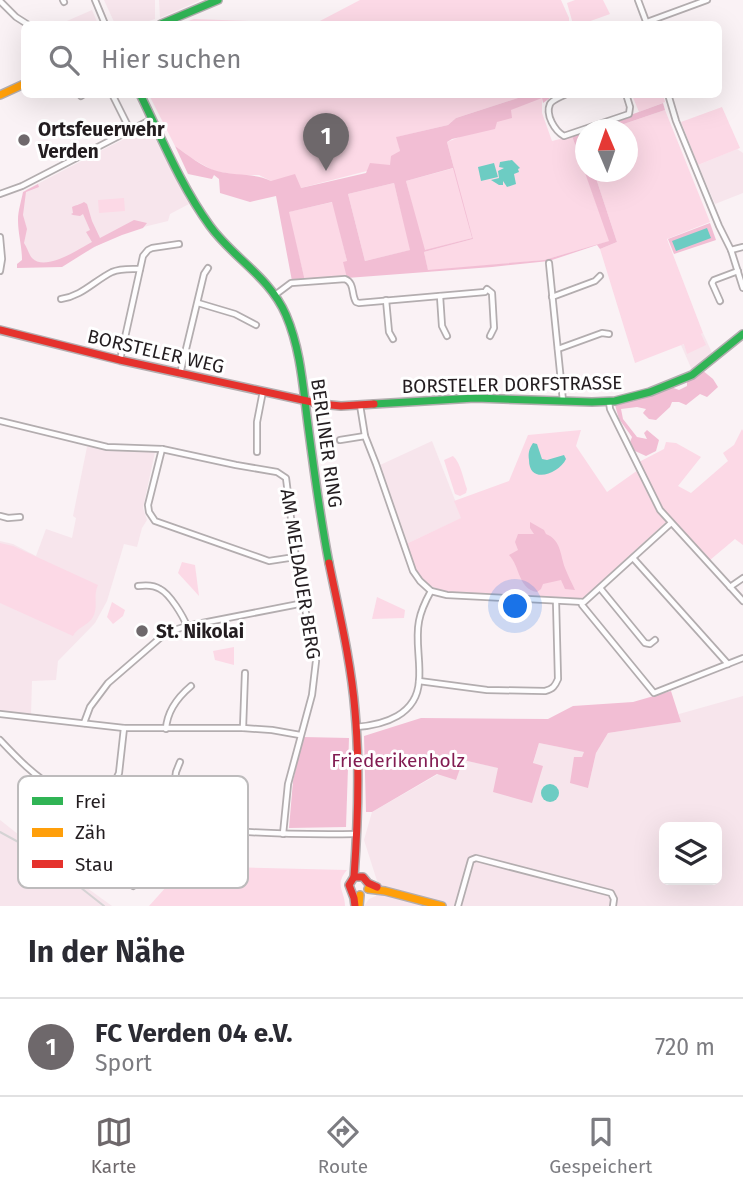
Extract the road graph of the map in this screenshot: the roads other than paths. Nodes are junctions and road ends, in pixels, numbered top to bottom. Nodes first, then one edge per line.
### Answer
1 (95, 0) edge
2 (218, 0) edge
3 (638, 0) edge
4 (707, 0) edge
5 (0, 1) edge
6 (22, 21) edge
7 (104, 21) edge
8 (168, 21) edge
9 (646, 21) edge
10 (652, 21) edge
11 (21, 85) edge
12 (1, 93) edge
13 (114, 98) edge
14 (142, 98) edge
15 (556, 98) edge
16 (627, 98) edge
17 (669, 98) edge
18 (152, 119) junction
19 (130, 130) junction
20 (0, 194) edge
21 (0, 237) edge
22 (179, 244) dead end
23 (743, 247) edge
24 (731, 250) junction
25 (549, 263) dead end
26 (208, 268) dead end
27 (140, 269) junction
28 (0, 271) edge
29 (738, 271) junction
30 (600, 276) dead end
31 (743, 288) edge
32 (275, 295) junction
33 (440, 296) junction
34 (552, 297) junction
35 (61, 299) dead end
36 (386, 300) junction
37 (720, 301) dead end
38 (198, 303) junction
39 (256, 325) dead end
40 (0, 330) edge
41 (609, 334) dead end
42 (743, 334) edge
43 (447, 336) dead end
44 (490, 336) dead end
45 (393, 339) dead end
46 (558, 349) junction
47 (121, 360) junction
48 (180, 374) junction
49 (262, 391) junction
50 (305, 400) junction
51 (563, 401) junction
52 (609, 402) junction
53 (360, 405) junction
54 (0, 421) edge
55 (365, 436) junction
56 (340, 440) dead end
57 (162, 449) junction
58 (257, 452) dead end
59 (0, 516) edge
60 (20, 517) dead end
61 (671, 523) junction
62 (295, 557) junction
63 (633, 558) junction
64 (743, 578) edge
65 (138, 586) dead end
66 (730, 587) junction
67 (600, 588) junction
68 (432, 591) junction
69 (556, 601) junction
70 (743, 601) edge
71 (581, 602) junction
72 (304, 603) junction
73 (187, 626) junction
74 (655, 640) dead end
75 (743, 658) edge
76 (728, 664) junction
77 (246, 673) dead end
78 (419, 681) junction
79 (191, 686) dead end
80 (0, 714) edge
81 (84, 723) junction
82 (356, 727) junction
83 (124, 728) junction
84 (243, 728) junction
85 (166, 729) junction
86 (300, 735) junction
87 (0, 740) edge
88 (180, 762) dead end
89 (39, 776) edge
90 (118, 776) edge
91 (175, 776) edge
92 (248, 832) edge
93 (284, 834) junction
94 (356, 834) junction
95 (357, 876) junction
96 (368, 886) junction
97 (357, 894) junction
98 (410, 902) edge
99 (357, 906) edge
100 (442, 906) edge
101 (458, 906) edge
102 (613, 906) edge

1 - 7 street
2 - 8 street
3 - 9 street
4 - 10 street
5 - 6 street
11 - 12 street
13 - 19 street
14 - 18 street, BERLINER RING
15 - 16 street
17 - 24 street
18 - 19 street
18 - 32 street, BERLINER RING
19 - 20 street
21 - 28 street
22 - 27 street
23 - 24 street
24 - 29 street
25 - 34 street
26 - 38 street
27 - 35 street
27 - 47 street
29 - 31 street
29 - 37 street
30 - 34 street
32 - 36 street
32 - 50 street, BERLINER RING
33 - 36 street
33 - 43 street
33 - 44 street
34 - 46 street
36 - 45 street
38 - 39 street
38 - 48 street
40 - 47 street, BORSTELER WEG
41 - 46 street
42 - 52 street, BORSTELER DORFSTRASSE
46 - 51 street
47 - 48 street, BORSTELER WEG
48 - 49 street, BORSTELER WEG
49 - 50 street, BORSTELER WEG
49 - 58 street
50 - 53 street, BORSTELER DORFSTRASSE
50 - 82 street, BERLINER RING
51 - 52 street, BORSTELER DORFSTRASSE
51 - 53 street, BORSTELER DORFSTRASSE
52 - 61 street
53 - 55 street
54 - 57 street, AM MELDAUER BERG
55 - 56 street
55 - 68 street
57 - 62 street, AM MELDAUER BERG
57 - 62 street
59 - 60 street
61 - 63 street
61 - 66 street
62 - 72 street, AM MELDAUER BERG
63 - 67 street
63 - 76 street
64 - 66 street
65 - 73 street
66 - 70 street
67 - 71 street
67 - 74 street
68 - 69 street
68 - 78 street
69 - 71 street
69 - 78 street
71 - 76 street
72 - 73 street
72 - 86 street, AM MELDAUER BERG
73 - 81 street
75 - 76 street
77 - 84 street
78 - 82 street
79 - 85 street
80 - 81 street
81 - 83 street
82 - 94 street, BERLINER RING
83 - 85 street
83 - 90 street
84 - 85 street
84 - 86 street
86 - 93 street, AM MELDAUER BERG
87 - 89 street
88 - 91 street
92 - 93 street
93 - 94 street
94 - 95 street, BERLINER RING
95 - 96 street
95 - 97 street
96 - 97 street
96 - 98 street
97 - 99 street
98 - 100 street
101 - 102 street

